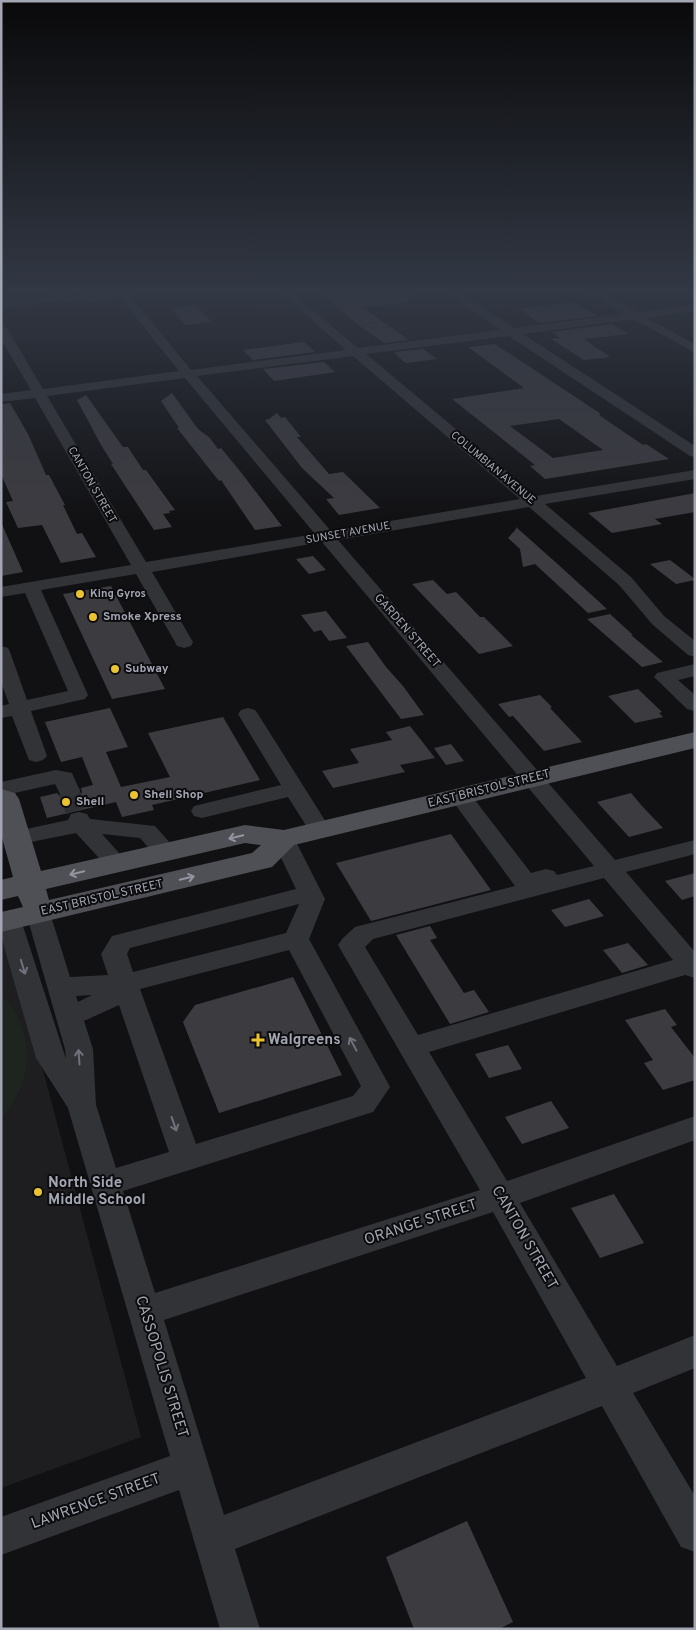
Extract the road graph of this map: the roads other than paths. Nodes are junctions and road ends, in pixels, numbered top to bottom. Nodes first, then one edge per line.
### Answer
1 (23, 368) edge
2 (182, 368) edge
3 (233, 368) edge
4 (374, 368) edge
5 (567, 368) edge
6 (188, 374) junction
7 (38, 394) junction
8 (1, 398) edge
9 (695, 453) edge
10 (695, 474) edge
11 (534, 502) junction
12 (326, 536) junction
13 (140, 568) junction
14 (1, 592) edge
15 (34, 592) junction
16 (1, 604) edge
17 (184, 642) dead end
18 (695, 651) edge
19 (1, 652) edge
20 (695, 670) edge
21 (694, 705) edge
22 (11, 710) edge
23 (248, 714) dead end
24 (695, 740) edge
25 (36, 756) dead end
26 (534, 778) junction
27 (1, 789) edge
28 (294, 789) junction
29 (460, 796) junction
30 (1, 797) edge
31 (75, 809) junction
32 (202, 811) dead end
33 (320, 830) junction
34 (16, 838) junction
35 (284, 839) junction
36 (695, 847) edge
37 (167, 852) junction
38 (117, 864) junction
39 (605, 865) junction
40 (29, 884) junction
41 (1, 890) edge
42 (310, 893) junction
43 (4, 913) edge
44 (38, 913) junction
45 (296, 939) junction
46 (693, 967) edge
47 (60, 987) junction
48 (126, 987) junction
49 (69, 1017) junction
50 (412, 1047) junction
51 (82, 1105) junction
52 (695, 1128) edge
53 (186, 1159) junction
54 (106, 1184) junction
55 (500, 1197) junction
56 (145, 1311) junction
57 (695, 1351) edge
58 (610, 1386) junction
59 (191, 1467) junction
60 (695, 1533) edge
61 (1, 1536) edge
62 (213, 1538) junction
63 (240, 1629) edge

1 - 7 street, CANTON STREET
2 - 6 street, GARDEN STREET
3 - 6 street
4 - 11 street, COLUMBIAN AVENUE
5 - 9 street
6 - 7 street
6 - 12 street, GARDEN STREET
7 - 8 street
7 - 13 street, CANTON STREET
10 - 11 street, SUNSET AVENUE
11 - 12 street, SUNSET AVENUE
11 - 18 street, COLUMBIAN AVENUE
12 - 13 street, SUNSET AVENUE
12 - 26 street, GARDEN STREET
13 - 15 street, SUNSET AVENUE
13 - 17 street, CANTON STREET
14 - 15 street, SUNSET AVENUE
15 - 16 street
15 - 22 street
19 - 22 street
20 - 21 street
22 - 25 street
23 - 28 street
24 - 26 main road, EAST BRISTOL STREET
26 - 29 main road, EAST BRISTOL STREET
26 - 39 street, GARDEN STREET
27 - 31 street
28 - 32 street
28 - 33 street
29 - 33 main road, EAST BRISTOL STREET
29 - 39 street
30 - 34 main road, CASSOPOLIS STREET
31 - 34 street
31 - 37 street
31 - 38 street
33 - 35 main road, EAST BRISTOL STREET
34 - 40 main road, CASSOPOLIS STREET
35 -> 37 main road, EAST BRISTOL STREET
35 - 42 street
44 -> 35 main road, EAST BRISTOL STREET
36 - 39 street
37 - 38 main road, EAST BRISTOL STREET
38 -> 40 main road, EAST BRISTOL STREET
39 - 46 street, GARDEN STREET
39 - 50 street, CANTON STREET
40 - 41 main road, EAST BRISTOL STREET
40 - 44 main road, CASSOPOLIS STREET
42 - 45 street
42 - 48 street
43 - 44 main road, EAST BRISTOL STREET
43 -> 51 street, CASSOPOLIS STREET
44 - 47 street, CASSOPOLIS STREET
45 - 48 street
53 -> 45 street
46 - 50 street
47 - 48 street
47 - 49 street, CASSOPOLIS STREET
48 - 49 street
48 -> 53 street
51 -> 49 street, CASSOPOLIS STREET
50 - 55 street, CANTON STREET
51 - 54 street, CASSOPOLIS STREET
52 - 55 street, ORANGE STREET
53 - 54 street
54 - 56 street, CASSOPOLIS STREET
55 - 56 street, ORANGE STREET
55 - 58 street, CANTON STREET
56 - 59 street, CASSOPOLIS STREET
57 - 58 street
58 - 60 street, CANTON STREET
58 - 62 street
59 - 61 street, LAWRENCE STREET
59 - 62 street, CASSOPOLIS STREET
62 - 63 street, CASSOPOLIS STREET

